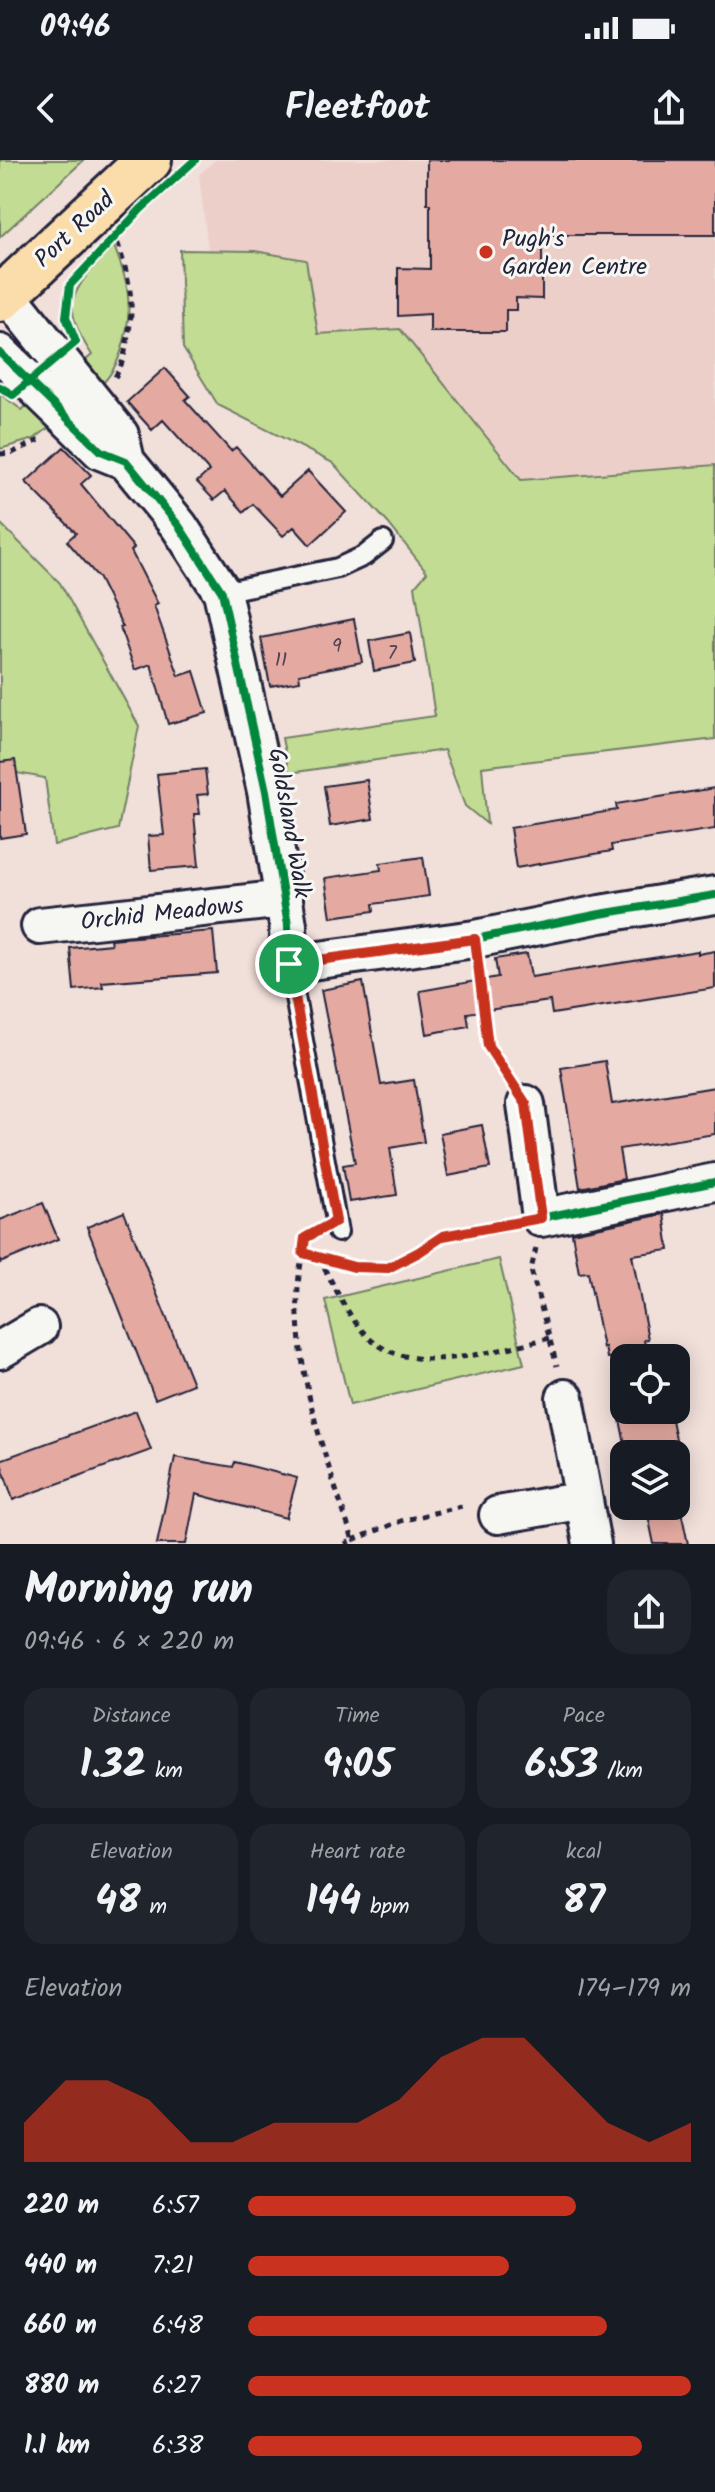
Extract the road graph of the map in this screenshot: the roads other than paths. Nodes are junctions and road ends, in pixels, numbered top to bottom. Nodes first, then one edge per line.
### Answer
1 (149, 160) edge
2 (3, 296) edge
3 (0, 353) edge
4 (126, 461) junction
5 (383, 541) dead end
6 (222, 592) junction
7 (715, 895) edge
8 (284, 899) junction
9 (40, 926) dead end
10 (289, 964) junction
11 (526, 1104) road end
12 (715, 1182) edge
13 (337, 1226) road end
14 (39, 1327) dead end
15 (0, 1350) edge
16 (565, 1398) road end
17 (584, 1500) junction
18 (498, 1515) road end
19 (592, 1544) edge

1 - 2 main road, Port Road
2 - 4 street, Goldsland Walk
3 - 4 street, Goldsland Walk
4 - 6 street, Goldsland Walk
5 - 6 lane
6 - 8 street, Goldsland Walk
7 - 10 street
8 - 9 street, Orchid Meadows
8 - 10 street, Goldsland Walk
10 - 13 lane
11 - 12 street
14 - 15 street
16 - 17 street
17 - 18 street
17 - 19 street

